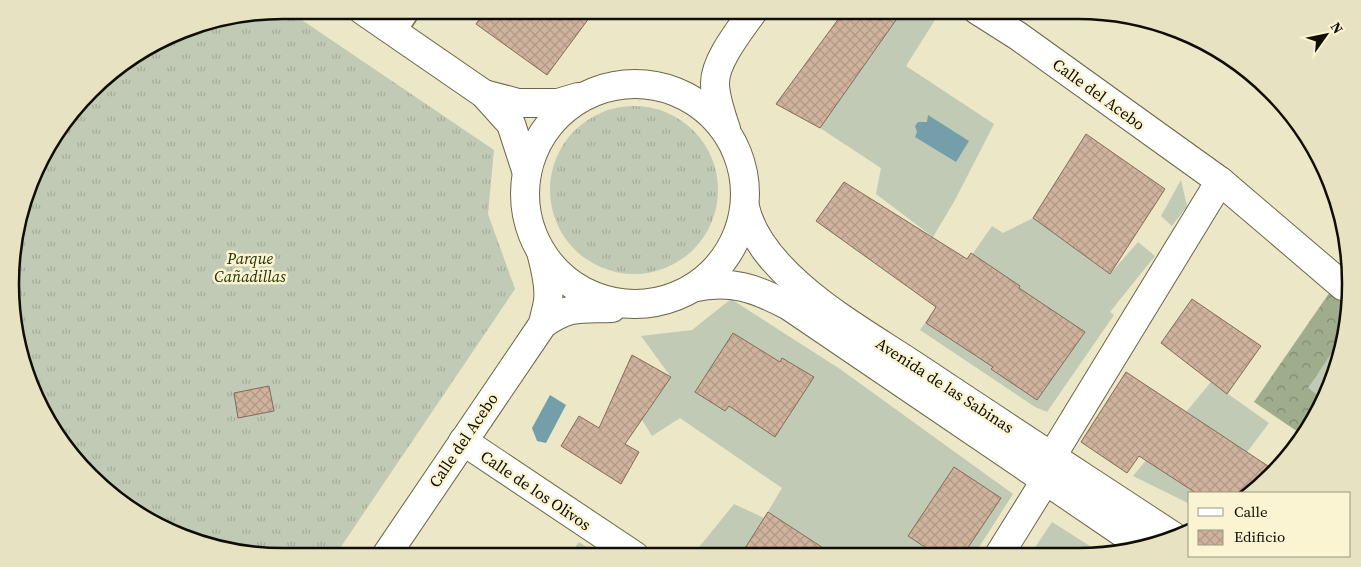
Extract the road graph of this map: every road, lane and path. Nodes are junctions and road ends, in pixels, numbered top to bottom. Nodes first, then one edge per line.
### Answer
1 (376, 19) edge
2 (407, 19) edge
3 (748, 19) edge
4 (991, 19) edge
5 (398, 34) junction
6 (719, 64) junction
7 (647, 84) junction
8 (484, 94) junction
9 (582, 96) junction
10 (727, 133) junction
11 (527, 173) junction
12 (1220, 181) junction
13 (745, 207) junction
14 (540, 249) junction
15 (1342, 285) edge
16 (692, 288) junction
17 (641, 304) junction
18 (543, 324) junction
19 (463, 441) junction
20 (1048, 468) junction
21 (1167, 533) edge
22 (1136, 541) edge
23 (391, 548) edge
24 (623, 548) edge
25 (1003, 548) edge

1 - 5 street
2 - 5 lane
3 - 6 street
4 - 12 street, Calle del Acebo
5 - 8 street
6 - 7 street
6 - 10 street
7 - 9 street
7 - 10 street
8 - 9 street
8 - 11 street
9 - 11 street
10 - 13 street
11 - 14 street
12 - 15 street, Calle del Acebo
12 - 20 street
13 - 16 street
13 - 20 street, Avenida de las Sabinas
14 - 17 street
14 - 18 street, Calle del Acebo
16 - 17 street
16 - 20 street, Avenida de las Sabinas
17 - 18 street, Calle del Acebo
18 - 19 street, Calle del Acebo
19 - 23 street, Calle del Acebo
19 - 24 street, Calle de los Olivos
20 - 21 street, Avenida de las Sabinas
20 - 22 street, Avenida de las Sabinas
20 - 25 street

